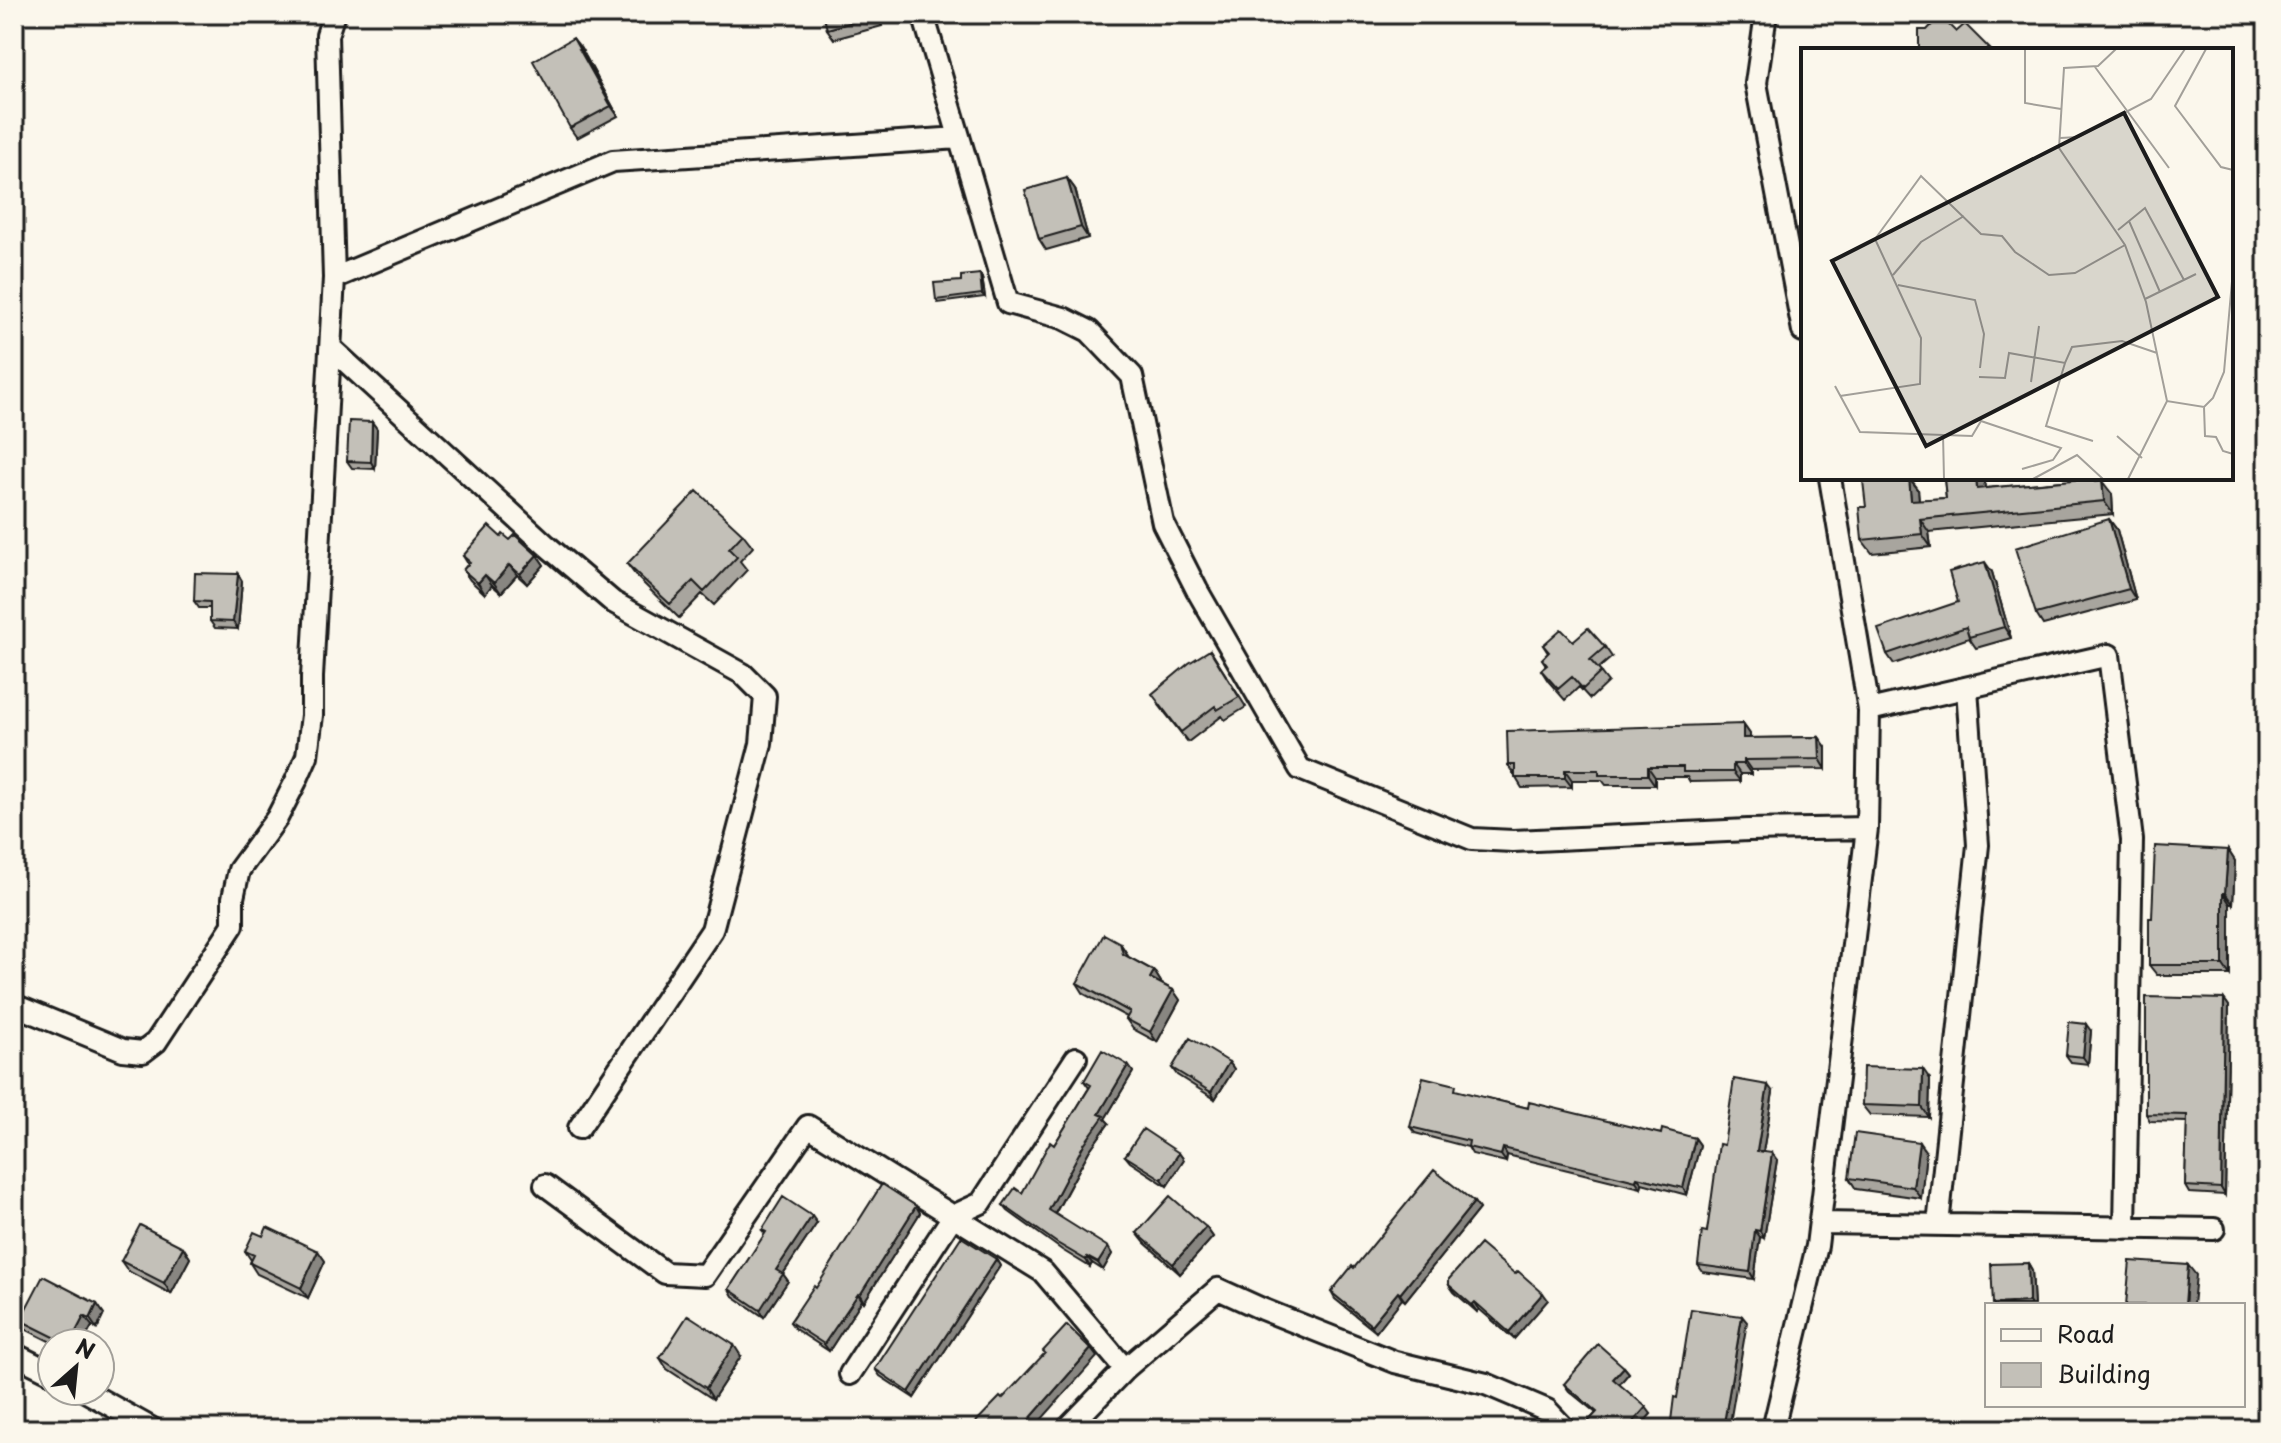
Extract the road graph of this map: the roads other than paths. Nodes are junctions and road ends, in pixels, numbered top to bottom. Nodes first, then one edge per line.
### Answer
1 (334, 14) edge
2 (923, 14) edge
3 (1766, 14) edge
4 (959, 138) junction
5 (334, 278) junction
6 (1801, 320) edge
7 (331, 348) junction
8 (1830, 480) edge
9 (1967, 688) junction
10 (1869, 710) junction
11 (1867, 828) junction
12 (14, 1005) edge
13 (1076, 1058) dead end
14 (579, 1128) dead end
15 (545, 1185) dead end
16 (953, 1216) junction
17 (1821, 1223) junction
18 (1938, 1225) junction
19 (2125, 1228) junction
20 (2214, 1229) dead end
21 (14, 1354) edge
22 (36, 1365) edge
23 (1125, 1369) junction
24 (850, 1374) dead end
25 (111, 1407) edge
26 (144, 1427) edge
27 (1067, 1429) edge
28 (1565, 1429) edge
29 (1773, 1429) edge

1 - 5 street
2 - 4 street
3 - 6 street
4 - 5 street
4 - 11 street
5 - 7 street
7 - 12 street
7 - 14 street
8 - 10 street
9 - 10 street
9 - 18 street
9 - 19 street
10 - 11 street
11 - 17 street
13 - 16 street
15 - 16 street
16 - 23 street
16 - 24 street
17 - 18 street
17 - 29 street
18 - 19 street
19 - 20 street
21 - 22 street
23 - 27 street
23 - 28 street
25 - 26 street

